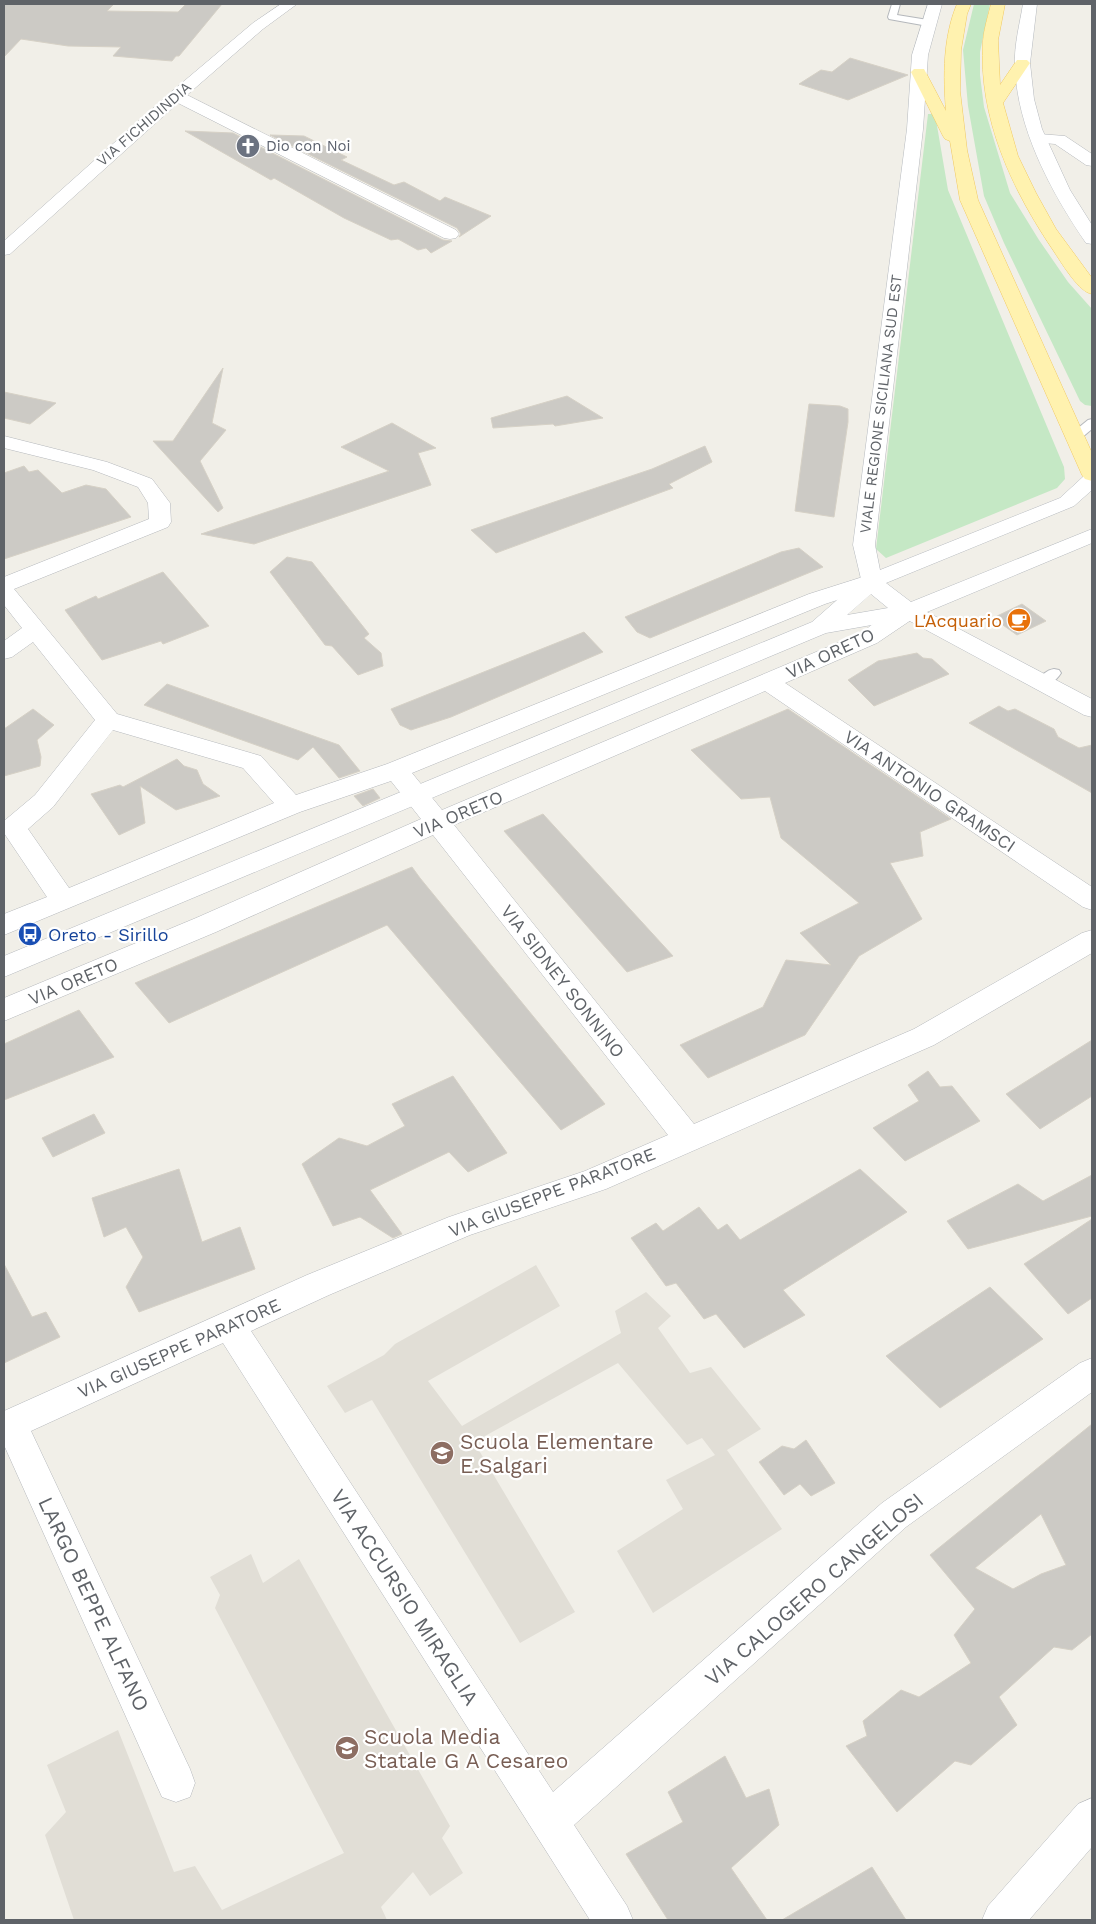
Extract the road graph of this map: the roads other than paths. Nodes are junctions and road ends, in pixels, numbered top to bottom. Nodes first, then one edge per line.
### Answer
1 (290, 4) edge
2 (896, 4) edge
3 (935, 4) edge
4 (964, 4) edge
5 (998, 4) edge
6 (1030, 4) edge
7 (928, 23) junction
8 (1022, 64) junction
9 (919, 72) junction
10 (176, 96) junction
11 (994, 105) junction
12 (1039, 139) junction
13 (959, 150) junction
14 (1092, 161) edge
15 (450, 234) dead end
16 (1092, 239) edge
17 (4, 250) edge
18 (1092, 290) edge
19 (1092, 423) edge
20 (1076, 436) junction
21 (4, 442) edge
22 (1092, 475) edge
23 (1092, 479) edge
24 (1092, 535) edge
25 (872, 581) junction
26 (7, 597) edge
27 (909, 611) junction
28 (820, 627) junction
29 (34, 630) junction
30 (4, 652) edge
31 (768, 682) junction
32 (1092, 708) edge
33 (108, 720) junction
34 (396, 770) junction
35 (416, 795) junction
36 (291, 806) junction
37 (438, 822) junction
38 (9, 827) edge
39 (64, 900) junction
40 (1092, 900) edge
41 (4, 925) edge
42 (1092, 940) edge
43 (4, 967) edge
44 (4, 1010) edge
45 (689, 1140) junction
46 (229, 1325) junction
47 (1092, 1373) edge
48 (7, 1425) edge
49 (176, 1783) dead end
50 (1092, 1818) edge
51 (549, 1821) junction
52 (613, 1920) edge
53 (1002, 1920) edge

1 - 10 street, VIA FICHIDINDIA
2 - 7 lane
3 - 7 street, VIALE REGIONE SICILIANA SUD EST
4 - 13 main road
5 - 11 main road
6 - 8 street
7 - 9 street, VIALE REGIONE SICILIANA SUD EST
8 - 11 main road
8 - 12 street
9 - 13 main road
9 - 25 street, VIALE REGIONE SICILIANA SUD EST
10 - 15 street
10 - 17 street, VIA FICHIDINDIA
11 - 18 main road
12 - 14 street
12 - 16 street
13 - 20 main road
19 - 20 lane
20 - 22 main road
21 - 26 street
23 - 25 street
24 - 27 street
25 - 27 street
25 - 28 street
25 - 34 street
26 - 29 street
27 - 28 street
27 - 31 street, VIA ORETO
27 - 32 street
28 - 35 street, VIA ORETO
29 - 30 street
29 - 33 street
31 - 37 street, VIA ORETO
31 - 40 street, VIA ANTONIO GRAMSCI
33 - 36 street
33 - 38 street
34 - 35 street, VIA SIDNEY SONNINO
34 - 36 street
35 - 37 street, VIA SIDNEY SONNINO
35 - 43 street, VIA ORETO
36 - 39 street
37 - 44 street, VIA ORETO
37 - 45 street, VIA SIDNEY SONNINO
38 - 39 street
39 - 41 street
42 - 45 street, VIA GIUSEPPE PARATORE
45 - 46 street, VIA GIUSEPPE PARATORE
46 - 48 street, VIA GIUSEPPE PARATORE
46 - 51 street, VIA ACCURSIO MIRAGLIA
47 - 51 street, VIA CALOGERO CANGELOSI
48 - 49 street, LARGO BEPPE ALFANO
50 - 53 street
51 - 52 street, VIA ACCURSIO MIRAGLIA

